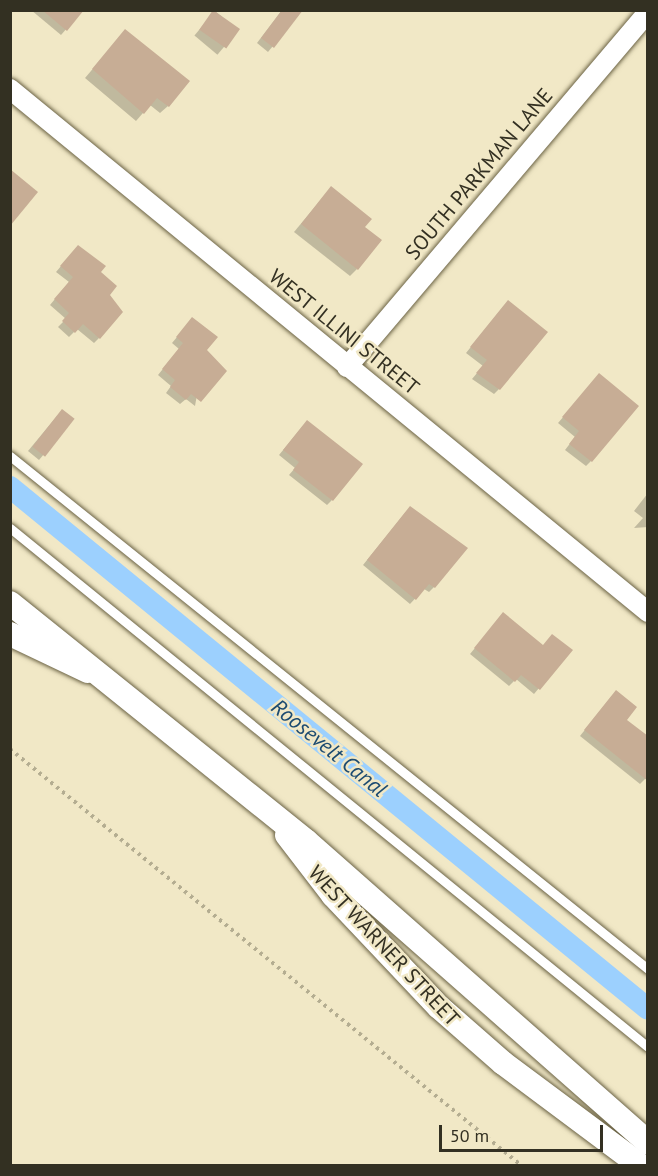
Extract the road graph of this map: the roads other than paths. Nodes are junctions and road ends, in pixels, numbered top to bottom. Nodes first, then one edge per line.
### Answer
1 (648, 12) edge
2 (10, 89) edge
3 (347, 367) junction
4 (10, 456) edge
5 (10, 528) edge
6 (10, 603) edge
7 (648, 612) edge
8 (10, 634) edge
9 (90, 671) junction
10 (281, 825) junction
11 (648, 969) edge
12 (648, 1047) edge
13 (648, 1143) edge
14 (641, 1166) edge

1 - 3 street, SOUTH PARKMAN LANE
2 - 3 street, WEST ILLINI STREET
3 - 7 street, WEST ILLINI STREET
4 - 11 lane
5 - 12 lane
6 - 9 street, WEST WARNER STREET
8 - 9 street, WEST WARNER STREET
9 - 10 street, WEST WARNER STREET
10 - 13 street, WEST WARNER STREET
10 - 14 street, WEST WARNER STREET

